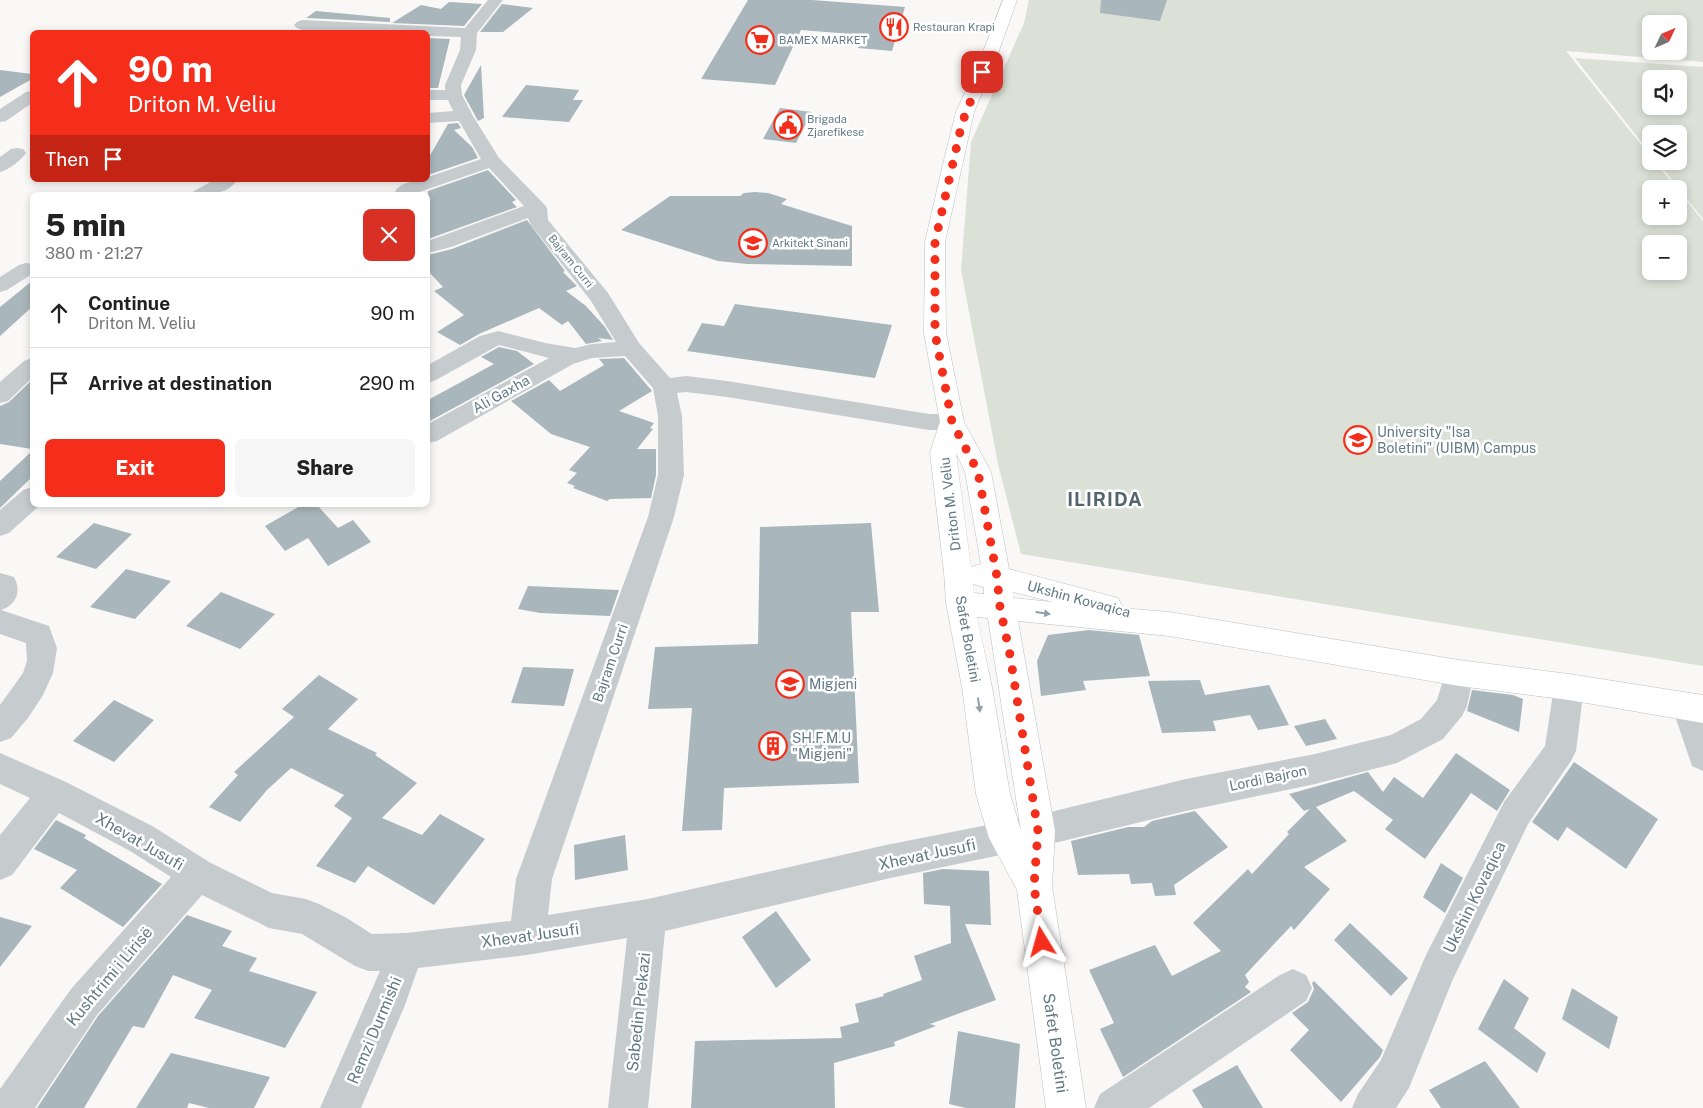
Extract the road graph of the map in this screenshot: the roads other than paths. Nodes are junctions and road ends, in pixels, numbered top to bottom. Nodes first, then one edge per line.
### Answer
1 (496, 0) edge
2 (1010, 0) edge
3 (302, 25) dead end
4 (351, 30) edge
5 (430, 38) edge
6 (468, 42) junction
7 (448, 50) dead end
8 (454, 95) junction
9 (430, 96) edge
10 (30, 97) edge
11 (464, 116) junction
12 (0, 117) edge
13 (430, 118) edge
14 (17, 153) dead end
15 (492, 161) junction
16 (0, 166) edge
17 (224, 182) edge
18 (404, 191) dead end
19 (206, 192) edge
20 (537, 208) junction
21 (430, 246) edge
22 (26, 269) dead end
23 (0, 286) edge
24 (631, 348) junction
25 (575, 355) junction
26 (30, 368) edge
27 (430, 373) edge
28 (664, 386) junction
29 (0, 395) edge
30 (952, 422) junction
31 (430, 434) edge
32 (30, 499) edge
33 (0, 526) edge
34 (0, 584) edge
35 (959, 588) junction
36 (998, 592) junction
37 (0, 598) edge
38 (0, 622) edge
39 (1459, 673) junction
40 (1569, 687) junction
41 (1696, 708) edge
42 (0, 728) edge
43 (1703, 756) edge
44 (0, 768) edge
45 (54, 794) junction
46 (1022, 834) junction
47 (0, 863) edge
48 (197, 874) junction
49 (648, 917) junction
50 (527, 937) junction
51 (406, 951) junction
52 (1293, 988) dead end
53 (10, 1108) edge
54 (340, 1108) edge
55 (628, 1108) edge
56 (1066, 1108) edge
57 (1114, 1108) edge
58 (1372, 1108) edge

1 - 6 street
2 - 30 street, Driton M. Veliu
3 - 4 street
5 - 6 street
6 - 7 street
6 - 8 street
8 - 9 street
8 - 11 street, Bajram Curri
10 - 12 street
11 - 13 street
11 - 15 street, Bajram Curri
14 - 16 street
15 - 18 street
15 - 20 street, Bajram Curri
17 - 19 street
20 - 21 street
20 - 24 street, Bajram Curri
22 - 23 street
24 - 25 street, Ali Gaxha
24 - 28 street, Bajram Curri
25 - 27 street, Ali Gaxha
25 - 31 street, Ali Gaxha
26 - 29 street
28 - 30 street
28 - 50 street, Bajram Curri
30 - 35 street, Driton M. Veliu
30 - 36 street, Driton M. Veliu
32 - 33 street
34 - 37 street
35 - 36 street, Ukshin Kovaqica
35 -> 46 street, Safet Boletini
36 - 39 street, Ukshin Kovaqica
36 - 46 street
38 - 42 street
39 - 40 street, Ukshin Kovaqica
39 - 46 street, Lordi Bajron
40 - 41 street, Ukshin Kovaqica
40 - 58 street, Ukshin Kovaqica
41 - 43 street, Ukshin Kovaqica
44 - 45 street, Xhevat Jusufi
45 - 47 street
45 - 48 street, Xhevat Jusufi
46 - 49 street, Xhevat Jusufi
46 - 56 street, Safet Boletini
48 - 51 street, Xhevat Jusufi
48 - 53 street, Kushtrimi i Lirisë
49 - 50 street, Xhevat Jusufi
49 - 55 street, Sabedin Prekazi
50 - 51 street, Xhevat Jusufi
51 - 54 street, Remzi Durmishi
52 - 57 street

